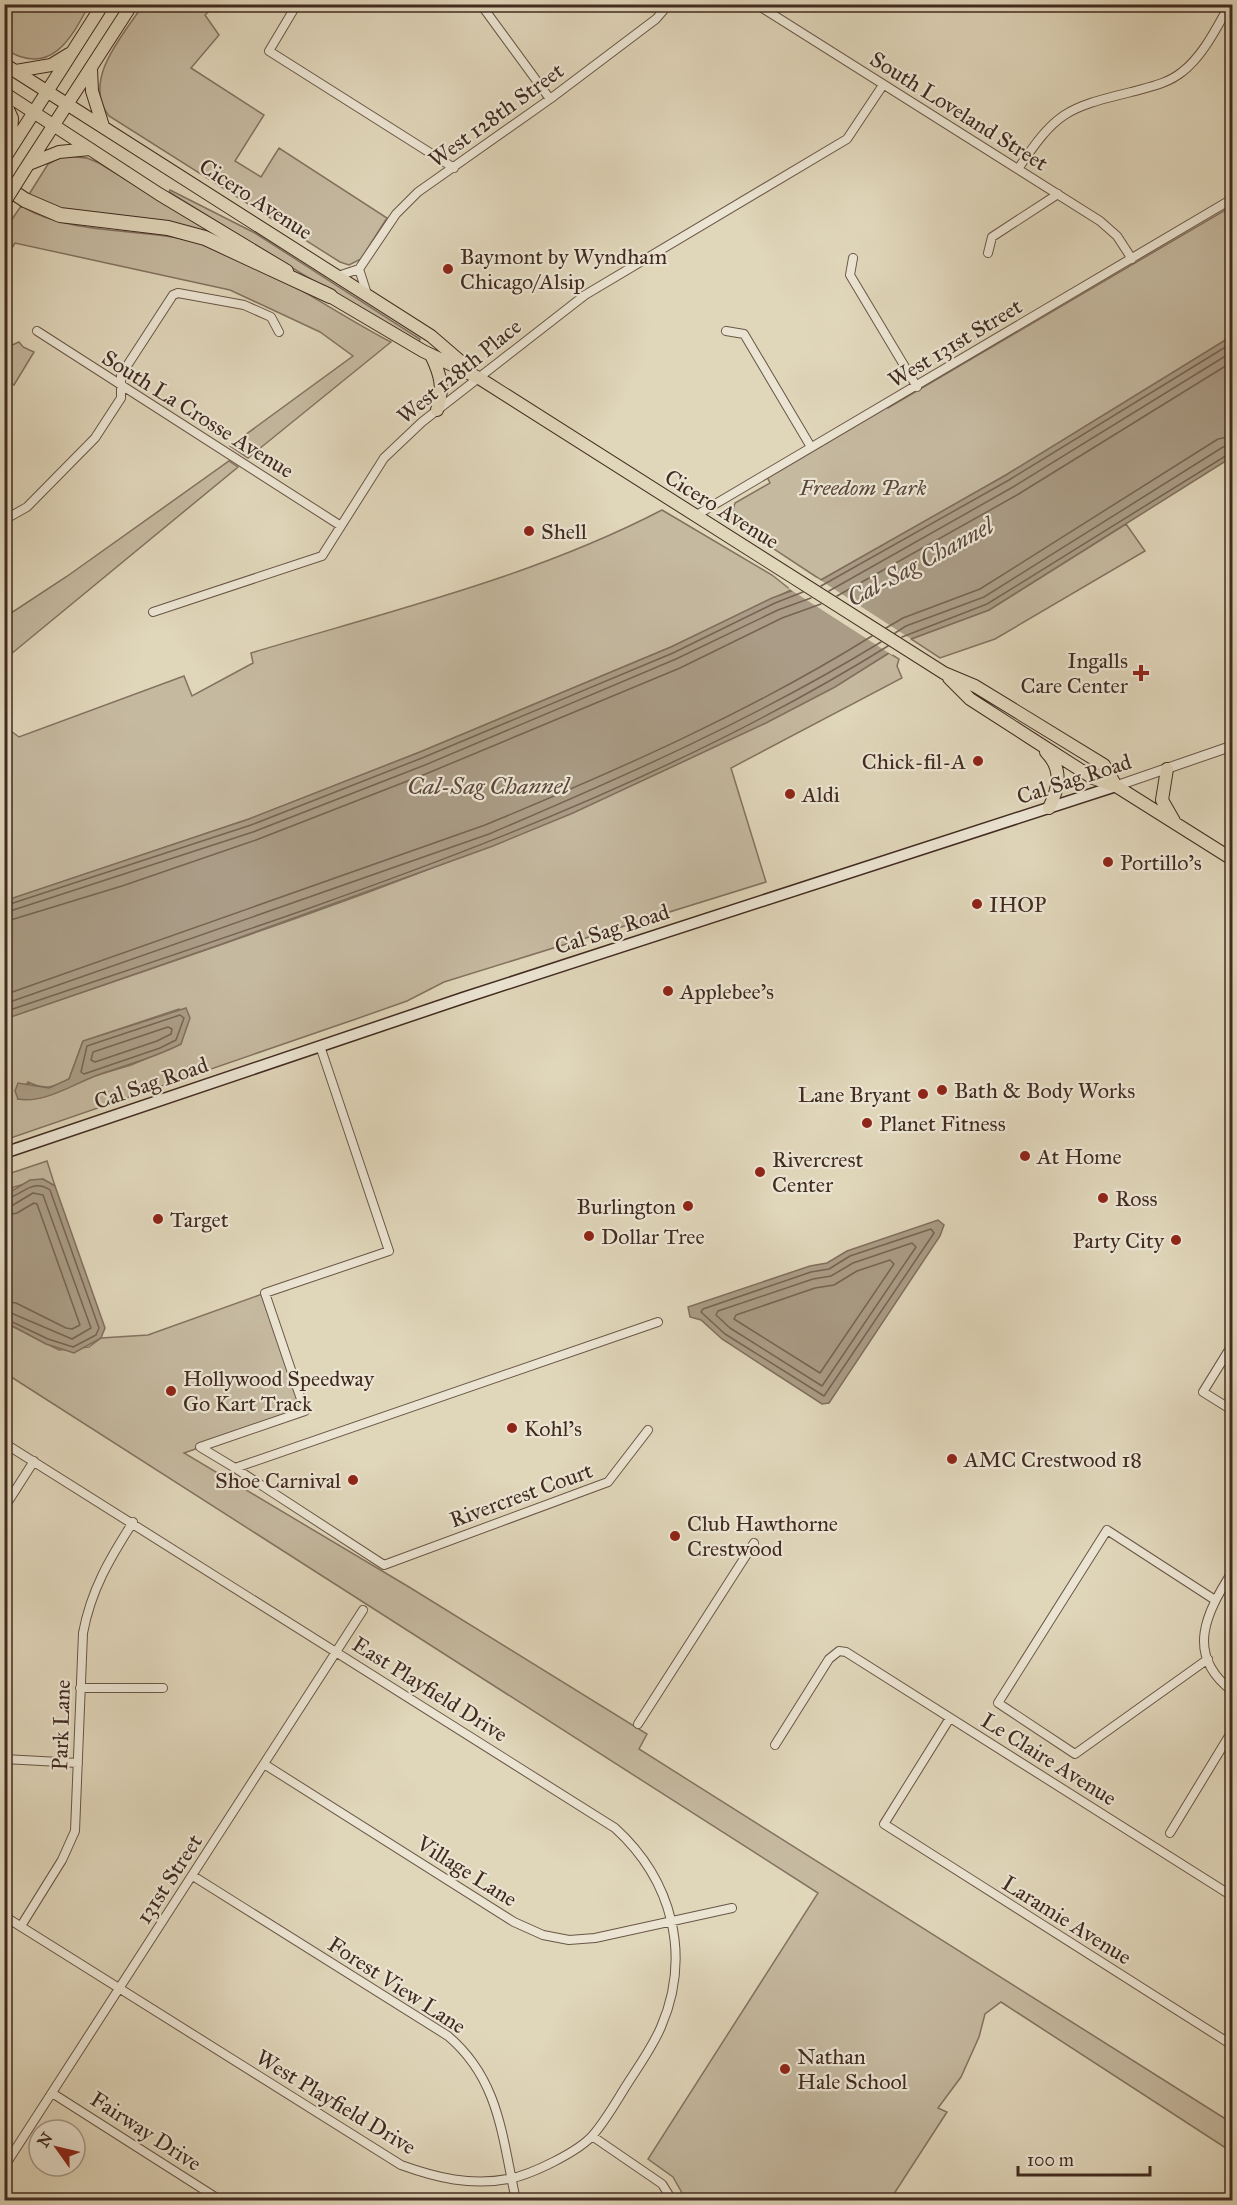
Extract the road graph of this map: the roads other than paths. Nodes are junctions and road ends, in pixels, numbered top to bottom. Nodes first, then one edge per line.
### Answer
1 (103, 4) edge
2 (132, 4) edge
3 (297, 4) edge
4 (669, 4) edge
5 (756, 4) edge
6 (1230, 4) edge
7 (482, 6) dead end
8 (73, 52) junction
9 (4, 64) edge
10 (91, 68) junction
11 (16, 71) junction
12 (883, 85) junction
13 (48, 90) junction
14 (4, 93) edge
15 (550, 99) junction
16 (4, 101) edge
17 (68, 104) junction
18 (34, 112) junction
19 (54, 125) junction
20 (103, 126) junction
21 (90, 149) junction
22 (7, 154) edge
23 (27, 167) junction
24 (454, 168) junction
25 (1018, 169) junction
26 (4, 186) edge
27 (1058, 194) junction
28 (1233, 199) edge
29 (4, 203) edge
30 (988, 253) dead end
31 (853, 258) dead end
32 (1132, 259) junction
33 (359, 269) junction
34 (339, 276) junction
35 (367, 294) junction
36 (330, 296) junction
37 (37, 331) dead end
38 (726, 331) dead end
39 (279, 332) dead end
40 (431, 355) junction
41 (479, 378) junction
42 (917, 387) junction
43 (122, 388) junction
44 (437, 410) junction
45 (812, 447) junction
46 (695, 516) junction
47 (4, 520) edge
48 (341, 526) junction
49 (153, 612) dead end
50 (944, 673) junction
51 (1032, 739) junction
52 (1233, 746) edge
53 (1167, 769) junction
54 (1116, 786) junction
55 (1049, 808) junction
56 (1177, 824) junction
57 (1233, 860) edge
58 (320, 1046) junction
59 (4, 1153) edge
60 (658, 1322) dead end
61 (1233, 1345) edge
62 (1233, 1410) edge
63 (648, 1430) dead end
64 (4, 1443) edge
65 (34, 1461) junction
66 (235, 1468) junction
67 (4, 1508) edge
68 (133, 1522) junction
69 (754, 1543) dead end
70 (1233, 1572) edge
71 (1215, 1600) junction
72 (363, 1610) dead end
73 (336, 1652) junction
74 (1208, 1659) junction
75 (80, 1688) junction
76 (163, 1688) dead end
77 (1233, 1691) edge
78 (950, 1718) junction
79 (638, 1724) dead end
80 (1233, 1731) edge
81 (775, 1744) dead end
82 (4, 1759) edge
83 (78, 1763) junction
84 (264, 1764) junction
85 (1170, 1833) dead end
86 (193, 1876) junction
87 (1233, 1896) edge
88 (732, 1908) dead end
89 (4, 1916) edge
90 (672, 1921) junction
91 (21, 1926) junction
92 (120, 1988) junction
93 (1233, 2045) edge
94 (640, 2063) joint
95 (52, 2092) junction
96 (592, 2136) junction
97 (4, 2167) edge
98 (511, 2179) junction
99 (220, 2200) edge
100 (516, 2200) edge
101 (672, 2200) edge

1 - 8 main road
2 - 10 main road
3 - 24 street
4 - 15 street, West 128th Street
5 - 12 street, South Loveland Street
6 - 25 street
7 - 15 street
8 - 11 main road
8 - 13 main road
9 - 11 main road, Cicero Avenue
10 - 17 main road
10 - 20 main road
11 - 13 main road, Cicero Avenue
12 - 25 street, South Loveland Street
12 - 41 street, West 128th Place
13 - 17 main road, Cicero Avenue
13 - 18 main road
14 - 18 main road, Cicero Avenue
15 - 24 street, West 128th Street
16 - 22 main road
17 - 19 main road
17 - 20 main road, Cicero Avenue
18 - 19 main road, Cicero Avenue
18 - 22 main road
19 - 21 main road, Cicero Avenue
19 - 23 main road
20 - 34 main road, Cicero Avenue
21 - 23 main road
21 - 36 main road, Cicero Avenue
23 - 29 main road, bridge
24 - 33 street, West 128th Street
25 - 27 street, South Loveland Street
26 - 36 highway
27 - 30 street
27 - 32 street, South Loveland Street
28 - 32 street, West 131st Street
31 - 42 street
32 - 42 street, West 131st Street
33 - 34 street
33 - 35 street
34 - 35 main road, Cicero Avenue
35 - 41 main road, Cicero Avenue
36 - 40 main road, Cicero Avenue
37 - 43 street, South La Crosse Avenue
38 - 45 street
39 - 43 street
40 - 41 main road, Cicero Avenue
40 - 44 main road
41 - 44 street, West 128th Place
41 - 46 main road, Cicero Avenue
42 - 45 street, West 131st Street
43 - 47 street
43 - 48 street, South La Crosse Avenue
44 - 48 street, West 128th Place
45 - 46 street, West 131st Street
46 - 50 main road, Cicero Avenue
48 - 49 street, West 128th Place
50 - 51 main road, Cicero Avenue
50 - 54 main road, Cicero Avenue
51 - 54 main road, Cicero Avenue
51 - 55 main road
52 - 53 street, Cal Sag Road
53 - 54 street, Cal Sag Road
53 - 56 main road
54 - 55 main road, Cal Sag Road
54 - 56 main road, Cicero Avenue
55 - 58 main road, Cal Sag Road
56 - 57 main road, Cicero Avenue
58 - 59 main road, Cal Sag Road
58 - 66 street
60 - 66 street
61 - 62 street
63 - 66 street, Rivercrest Court
64 - 65 street, East Playfield Drive
65 - 67 street
65 - 68 street, East Playfield Drive
68 - 73 street, East Playfield Drive
68 - 75 street, Park Lane
69 - 79 street
70 - 71 street
71 - 74 street
71 - 74 street
72 - 73 street, 131st Street
73 - 84 street, 131st Street
73 - 90 street, East Playfield Drive
74 - 77 street
75 - 76 street
75 - 83 street, Park Lane
78 - 81 street, Le Claire Avenue
78 - 87 street, Le Claire Avenue
78 - 93 street, Laramie Avenue
80 - 85 street
82 - 83 street
83 - 91 street, Park Lane
84 - 86 street, 131st Street
84 - 90 street, Village Lane
86 - 92 street, 131st Street
86 - 98 street, Forest View Lane
88 - 90 street, Village Lane
89 - 91 street, West Playfield Drive
90 - 94 street, East Playfield Drive
91 - 92 street, West Playfield Drive
92 - 95 street, 131st Street
92 - 98 street, West Playfield Drive
94 - 96 street, West Playfield Drive
95 - 97 street, 131st Street
95 - 99 street, Fairway Drive
96 - 98 street, West Playfield Drive
96 - 101 street
98 - 100 street, Forest View Lane

